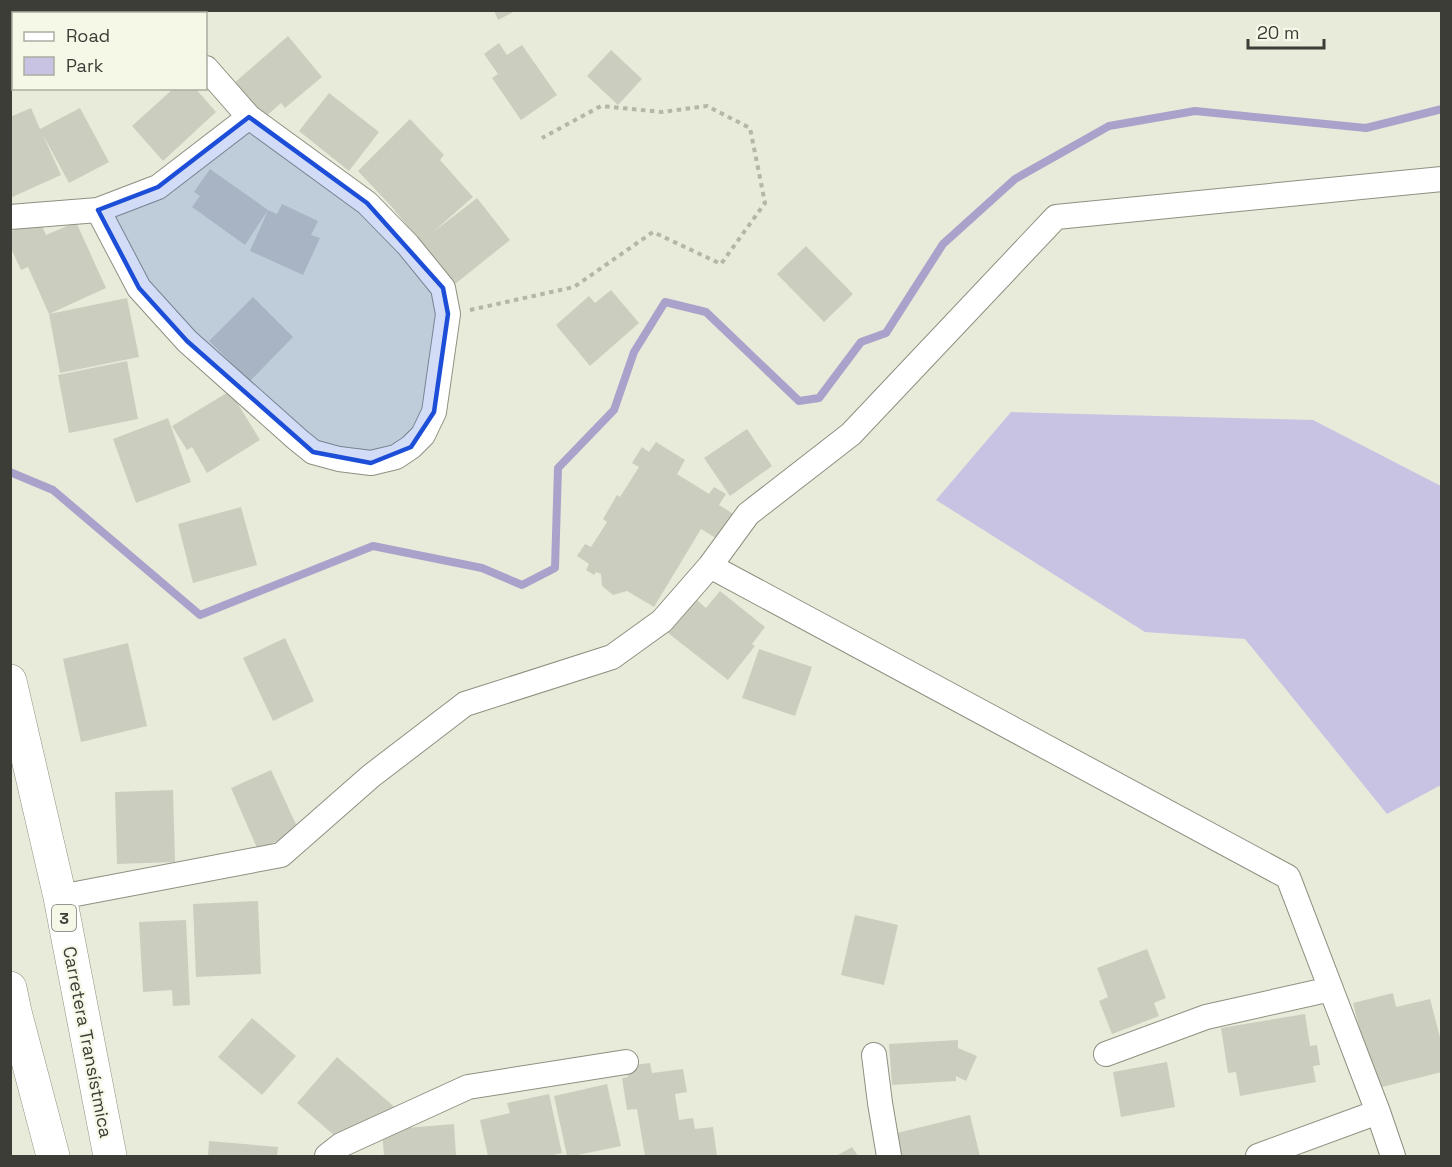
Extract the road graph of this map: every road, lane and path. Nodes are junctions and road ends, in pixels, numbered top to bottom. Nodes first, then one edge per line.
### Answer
1 (207, 69) edge
2 (249, 117) junction
3 (542, 138) dead end
4 (1442, 179) edge
5 (98, 210) junction
6 (10, 217) edge
7 (448, 314) junction
8 (710, 566) junction
9 (10, 681) edge
10 (60, 897) junction
11 (10, 988) edge
12 (1331, 989) junction
13 (874, 1054) dead end
14 (1106, 1054) dead end
15 (626, 1062) dead end
16 (1378, 1112) junction
17 (53, 1156) edge
18 (110, 1156) edge
19 (327, 1156) edge
20 (889, 1156) edge
21 (1258, 1156) edge
22 (1393, 1156) edge

1 - 2 street
2 - 5 street
2 - 7 street
3 - 7 path
4 - 8 street
5 - 6 street
5 - 7 street
8 - 10 street
8 - 12 street
9 - 10 main road, Carretera Transístmica / 3
10 - 18 main road, Carretera Transístmica / 3
11 - 17 main road
12 - 14 street
12 - 16 street
13 - 20 street
15 - 19 street
16 - 21 street
16 - 22 street

